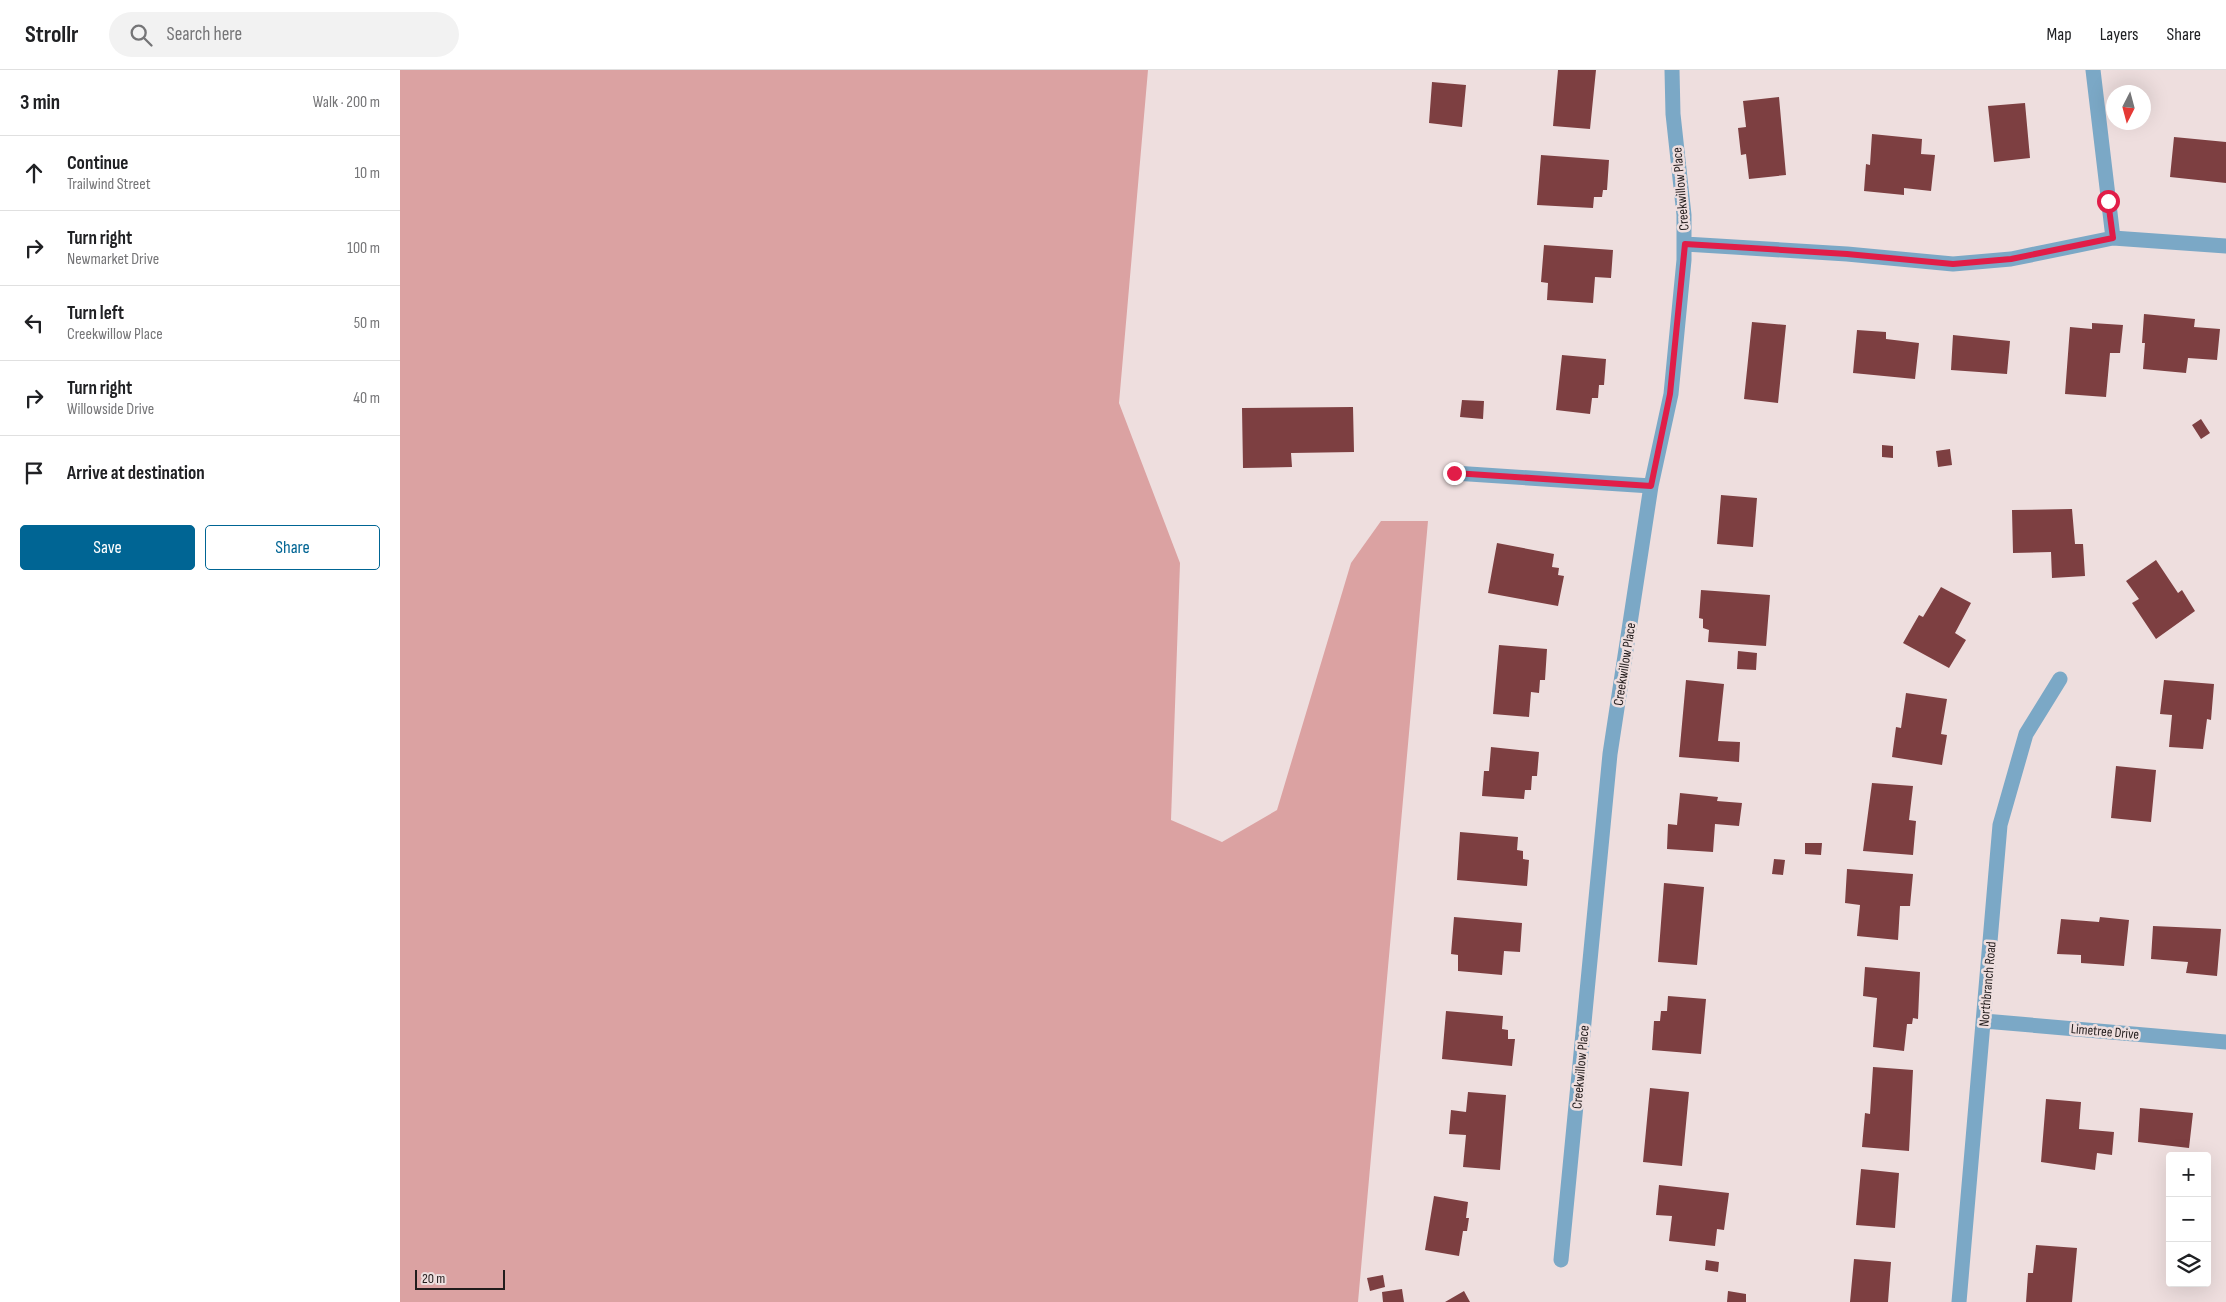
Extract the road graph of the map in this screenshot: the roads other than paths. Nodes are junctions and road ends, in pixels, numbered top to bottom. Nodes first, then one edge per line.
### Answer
1 (1672, 70) edge
2 (2093, 70) edge
3 (2113, 238) junction
4 (1685, 244) junction
5 (2226, 246) edge
6 (1454, 473) dead end
7 (1651, 486) junction
8 (2060, 678) dead end
9 (1984, 1021) junction
10 (2226, 1042) edge
11 (1561, 1260) dead end
12 (1959, 1302) edge

1 - 4 street, Creekwillow Place
2 - 3 street
3 - 4 street
3 - 5 street
4 - 7 street, Creekwillow Place
6 - 7 street
7 - 11 street, Creekwillow Place
8 - 9 street, Northbranch Road
9 - 10 street, Limetree Drive
9 - 12 street, Northbranch Road

